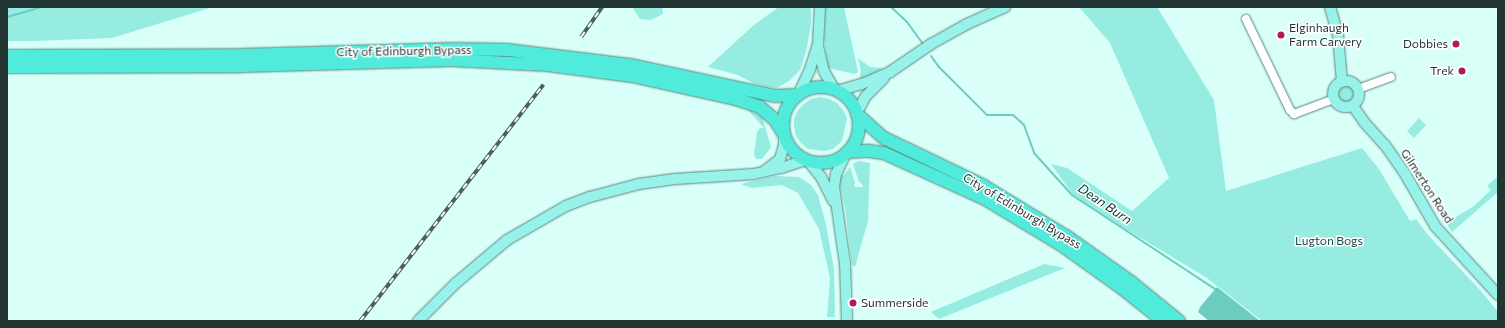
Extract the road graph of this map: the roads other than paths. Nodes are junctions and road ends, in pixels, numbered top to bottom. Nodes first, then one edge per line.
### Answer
1 (820, 7) edge
2 (1005, 7) edge
3 (1330, 7) edge
4 (1246, 19) dead end
5 (818, 44) junction
6 (7, 56) edge
7 (7, 67) edge
8 (890, 72) junction
9 (1391, 77) dead end
10 (1342, 82) junction
11 (1358, 89) junction
12 (836, 90) junction
13 (798, 94) junction
14 (1334, 100) junction
15 (1353, 106) junction
16 (857, 113) junction
17 (784, 134) junction
18 (846, 154) junction
19 (807, 161) junction
20 (760, 173) junction
21 (836, 206) junction
22 (1498, 295) edge
23 (418, 321) edge
24 (847, 321) edge
25 (1162, 321) edge
26 (1179, 321) edge

1 - 5 main road
2 - 8 main road
3 - 10 main road
4 - 14 street
5 - 12 main road
5 - 13 main road
6 - 13 highway, City of Edinburgh Bypass
7 - 17 highway, City of Edinburgh Bypass
8 - 12 main road
8 - 16 main road
9 - 11 street
10 - 11 main road
10 - 14 main road
11 - 15 main road
12 - 13 highway
12 - 16 highway
13 - 17 highway
14 - 15 main road
15 - 22 main road, Gilmerton Road
16 - 18 highway
16 - 26 highway, City of Edinburgh Bypass
17 - 19 highway
17 - 20 main road
18 - 19 highway
18 - 21 main road
18 - 25 highway, City of Edinburgh Bypass
19 - 20 main road
19 - 21 main road
20 - 23 main road
21 - 24 main road

